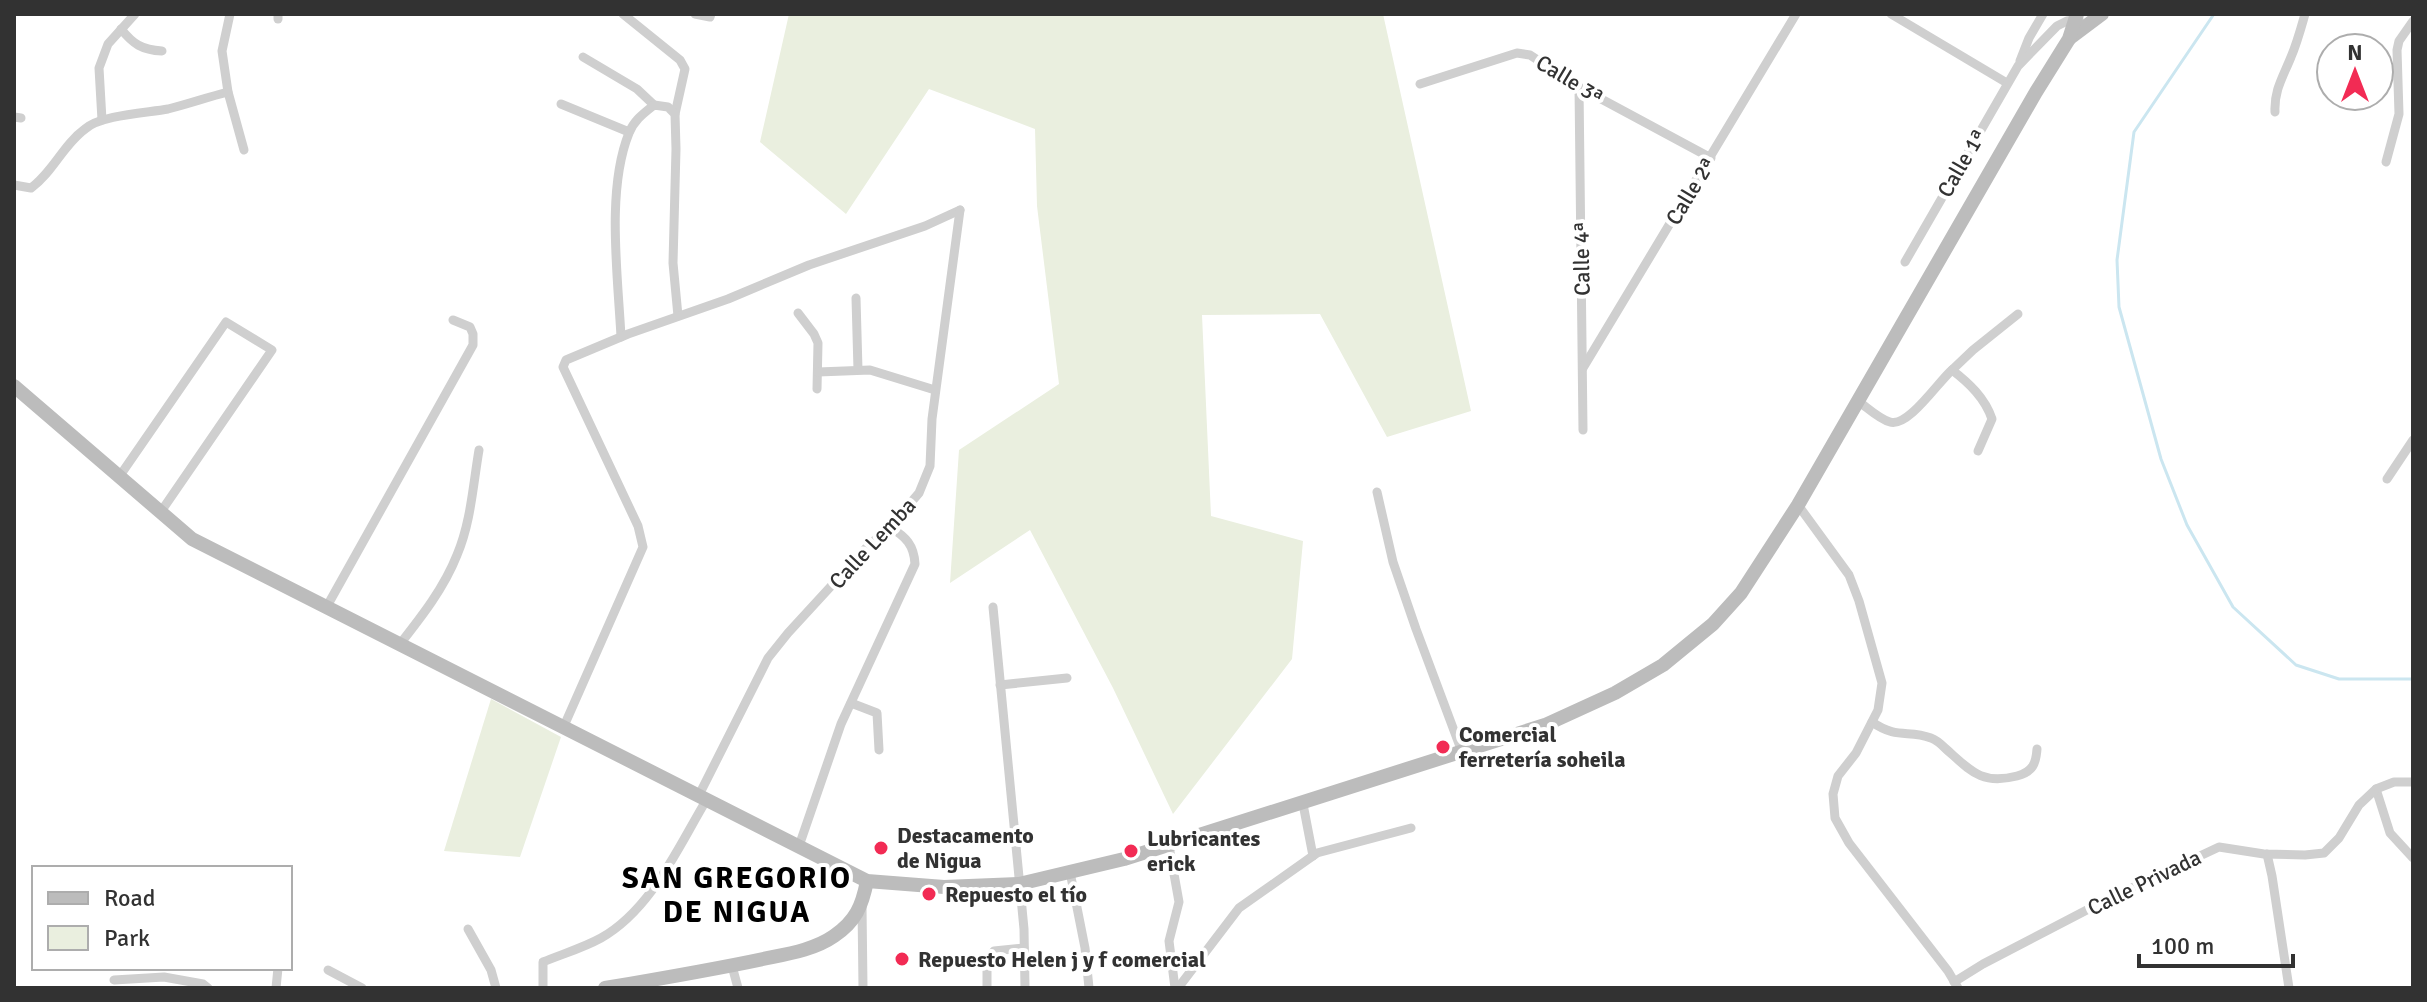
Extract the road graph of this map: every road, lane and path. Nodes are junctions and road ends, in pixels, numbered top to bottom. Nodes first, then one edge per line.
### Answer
1 (135, 14) edge
2 (230, 14) edge
3 (623, 14) edge
4 (695, 14) edge
5 (711, 14) edge
6 (1796, 14) edge
7 (1891, 14) edge
8 (2043, 14) edge
9 (2305, 14) edge
10 (2099, 16) edge
11 (2076, 17) edge
12 (2413, 21) edge
13 (121, 29) junction
14 (2069, 39) junction
15 (162, 51) dead end
16 (583, 57) dead end
17 (2018, 66) junction
18 (2007, 83) junction
19 (1420, 84) dead end
20 (1579, 87) junction
21 (228, 92) junction
22 (561, 104) dead end
23 (654, 105) junction
24 (2275, 112) dead end
25 (675, 114) junction
26 (102, 120) junction
27 (629, 132) junction
28 (244, 150) dead end
29 (1711, 158) junction
30 (2386, 162) dead end
31 (14, 185) edge
32 (1905, 262) dead end
33 (856, 298) dead end
34 (798, 313) dead end
35 (2018, 314) dead end
36 (678, 316) junction
37 (453, 320) dead end
38 (621, 337) junction
39 (1583, 368) junction
40 (858, 370) junction
41 (1952, 370) junction
42 (818, 372) junction
43 (14, 386) edge
44 (817, 389) dead end
45 (935, 390) junction
46 (1858, 401) junction
47 (1583, 430) dead end
48 (2413, 440) edge
49 (479, 450) dead end
50 (1978, 451) dead end
51 (119, 477) junction
52 (2387, 479) dead end
53 (1377, 492) dead end
54 (1798, 505) junction
55 (160, 513) junction
56 (890, 527) junction
57 (993, 607) dead end
58 (326, 608) junction
59 (400, 644) junction
60 (1067, 678) dead end
61 (1000, 685) junction
62 (851, 703) junction
63 (1872, 722) junction
64 (564, 726) junction
65 (2037, 749) dead end
66 (879, 750) dead end
67 (1462, 752) junction
68 (2413, 782) edge
69 (2376, 789) junction
70 (703, 797) junction
71 (1303, 804) junction
72 (1411, 828) dead end
73 (799, 846) junction
74 (1169, 846) junction
75 (2267, 854) junction
76 (1313, 856) junction
77 (2413, 858) edge
78 (1070, 872) junction
79 (867, 881) junction
80 (1019, 884) junction
81 (862, 906) junction
82 (468, 929) dead end
83 (1024, 948) junction
84 (732, 966) junction
85 (328, 970) dead end
86 (114, 980) dead end
87 (1956, 985) edge
88 (208, 988) edge
89 (362, 988) edge
90 (496, 988) edge
91 (543, 988) edge
92 (605, 988) edge
93 (738, 988) edge
94 (863, 988) edge
95 (987, 988) edge
96 (1025, 988) edge
97 (1089, 988) edge
98 (1177, 988) edge
99 (2289, 988) edge

1 - 13 street
2 - 21 street
3 - 25 street
4 - 5 street
6 - 29 street, Calle 2ª
7 - 18 street
8 - 17 street, Calle 1ª
9 - 24 street
10 - 11 street
10 - 14 street
11 - 14 street
11 - 17 street, Calle 1ª
12 - 30 street
13 - 15 street
13 - 26 street
14 - 46 street
16 - 23 street
17 - 18 street, Calle 1ª
18 - 32 street, Calle 1ª
19 - 20 street, Calle 3ª
20 - 29 street, Calle 3ª
20 - 39 street, Calle 4ª
21 - 26 street
21 - 28 street
22 - 27 street
23 - 25 street
23 - 27 street
25 - 36 street
26 - 31 street
27 - 38 street
29 - 39 street, Calle 2ª
33 - 40 street
34 - 42 street
35 - 41 street
36 - 38 street
36 - 45 street, Calle Lemba
37 - 58 street
38 - 64 street
39 - 47 street, Calle 4ª
40 - 42 street
40 - 45 street
41 - 46 street
41 - 50 street
42 - 44 street
43 - 51 street
45 - 56 street, Calle Lemba
46 - 54 street
48 - 52 street
49 - 59 street
51 - 55 street
51 - 55 street
53 - 67 street
54 - 63 street
54 - 67 street
55 - 58 street
56 - 62 street
56 - 70 street, Calle Lemba
57 - 61 street
58 - 59 street
59 - 64 street
60 - 61 street
61 - 80 street
62 - 66 street
62 - 73 street
63 - 65 street
63 - 87 street
64 - 70 street
67 - 71 street
68 - 69 street
69 - 75 street, Calle Privada
69 - 77 street
70 - 73 street
70 - 91 street, Calle Lemba
71 - 74 street
71 - 76 street
72 - 76 street
73 - 79 street
74 - 78 street
74 - 98 street
75 - 87 street, Calle Privada
75 - 99 street
76 - 98 street
78 - 80 street
78 - 97 street
79 - 80 street
79 - 81 street
80 - 83 street
81 - 84 street
81 - 94 street
82 - 90 street
83 - 95 street
83 - 96 street
84 - 92 street
84 - 93 street
85 - 89 street
86 - 88 street

